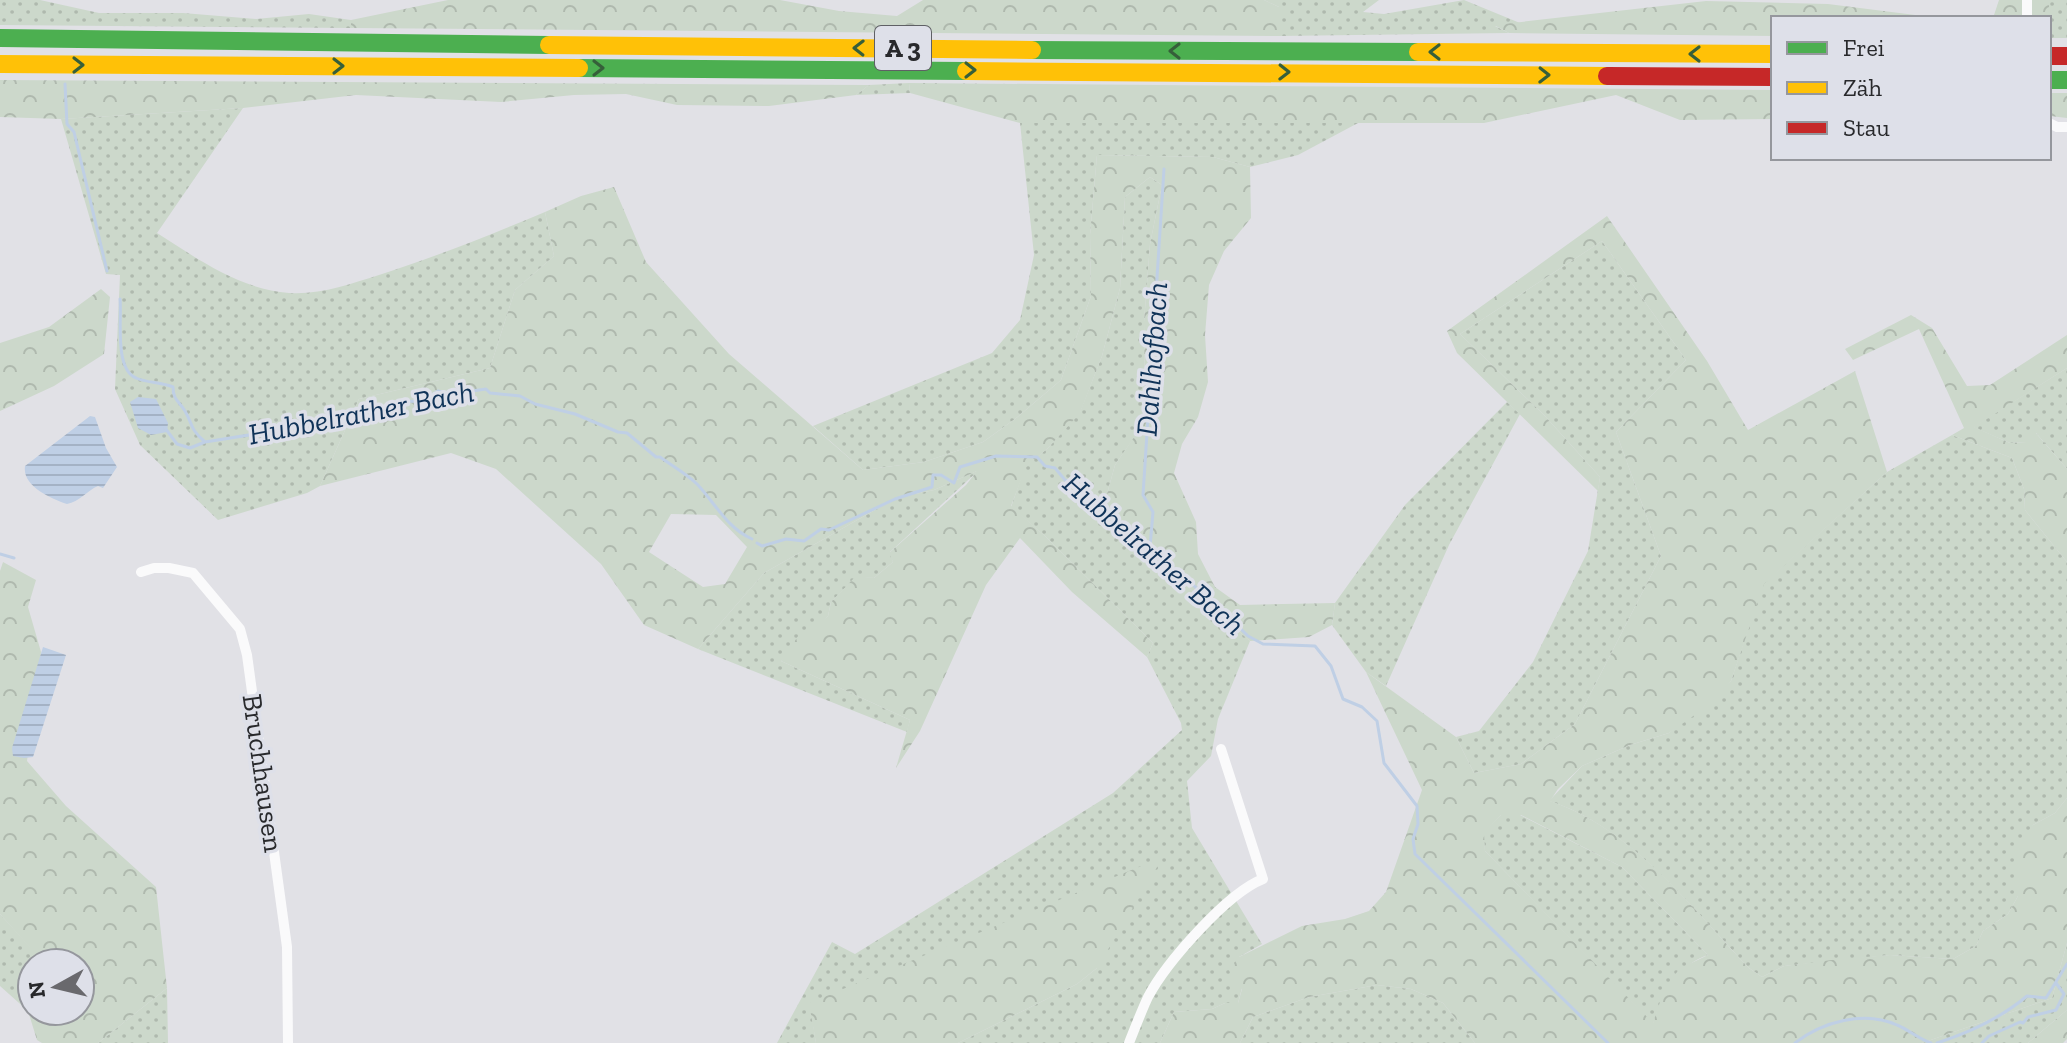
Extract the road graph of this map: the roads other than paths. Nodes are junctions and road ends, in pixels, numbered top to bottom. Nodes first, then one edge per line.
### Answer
1 (0, 38) edge
2 (1771, 54) edge
3 (0, 64) edge
4 (1771, 77) edge
5 (141, 572) dead end
6 (1221, 749) dead end
7 (288, 1043) edge
8 (1129, 1043) edge

2 -> 1 highway, A 3
3 -> 4 highway, A 3
5 - 7 street, Bruchhausen
6 - 8 street

